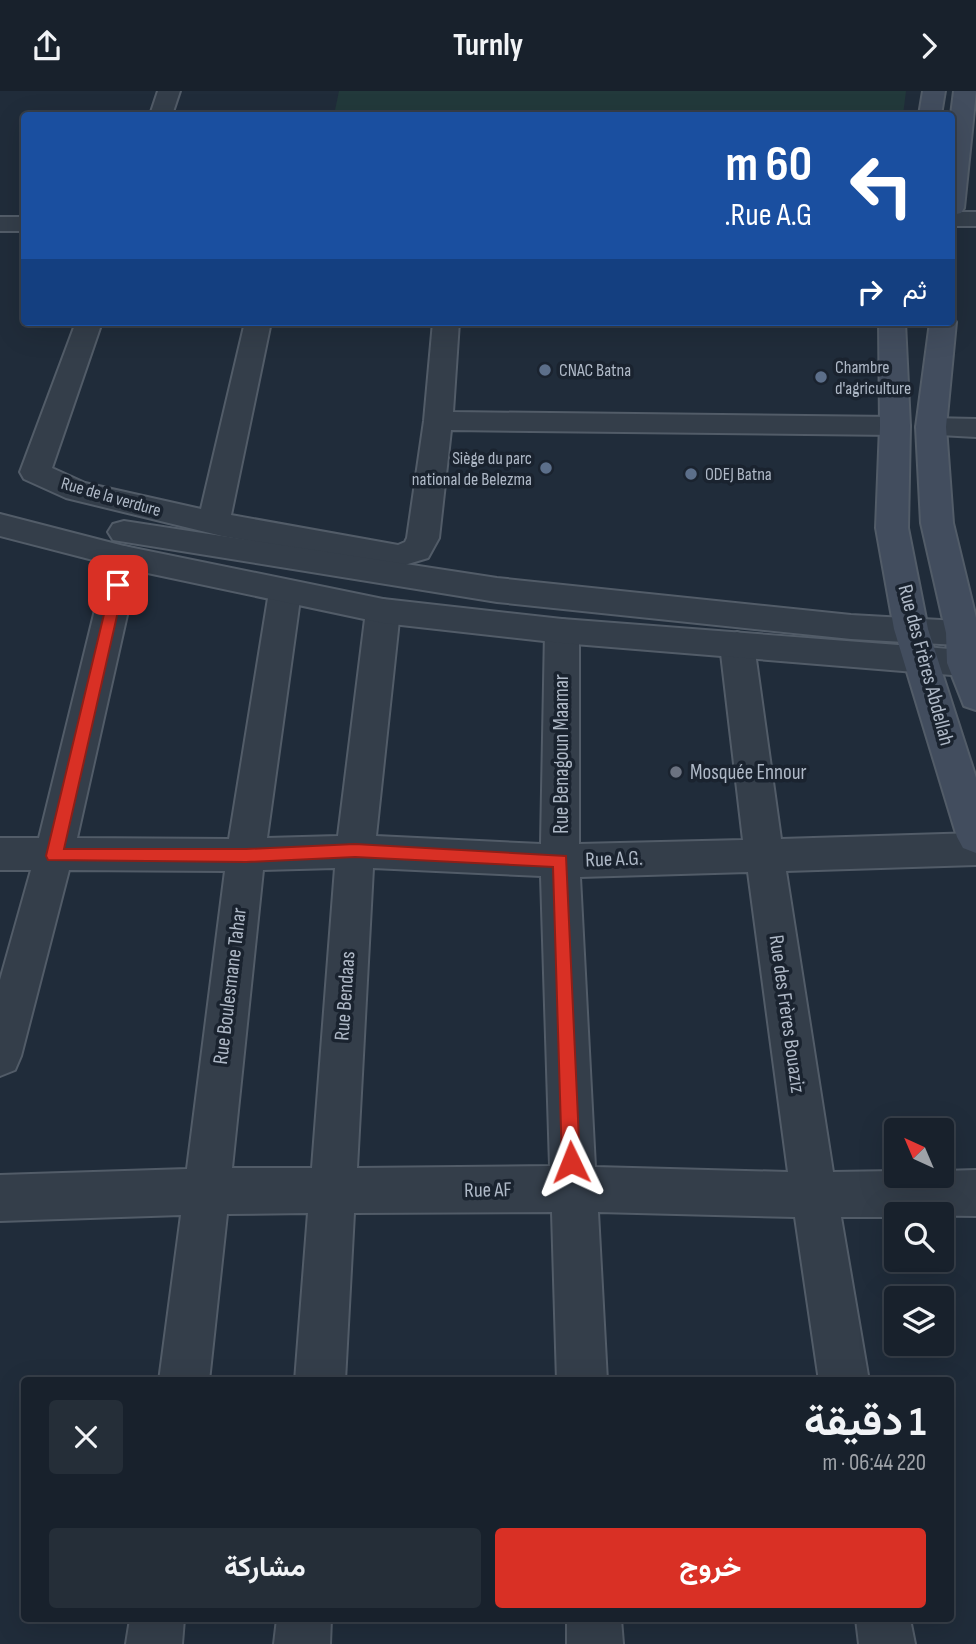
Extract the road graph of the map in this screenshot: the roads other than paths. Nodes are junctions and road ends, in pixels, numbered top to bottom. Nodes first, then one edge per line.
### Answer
1 (169, 91) edge
2 (934, 91) edge
3 (965, 91) edge
4 (162, 112) edge
5 (930, 112) edge
6 (955, 181) edge
7 (955, 219) edge
8 (976, 219) edge
9 (0, 224) edge
10 (21, 224) edge
11 (88, 326) edge
12 (257, 326) edge
13 (446, 326) edge
14 (892, 326) edge
15 (943, 326) edge
16 (438, 421) junction
17 (895, 426) junction
18 (932, 427) junction
19 (976, 428) edge
20 (0, 501) edge
21 (0, 525) edge
22 (222, 525) junction
23 (124, 557) junction
24 (285, 592) junction
25 (383, 611) junction
26 (562, 631) junction
27 (737, 645) junction
28 (916, 645) junction
29 (970, 649) edge
30 (976, 697) edge
31 (976, 838) edge
32 (976, 849) edge
33 (355, 851) junction
34 (763, 853) junction
35 (0, 854) edge
36 (246, 855) junction
37 (54, 856) junction
38 (560, 861) junction
39 (0, 1056) edge
40 (572, 1189) junction
41 (205, 1191) junction
42 (332, 1192) junction
43 (976, 1193) edge
44 (813, 1195) junction
45 (0, 1198) edge
46 (184, 1377) edge
47 (320, 1377) edge
48 (582, 1377) edge
49 (843, 1377) edge
50 (157, 1622) edge
51 (304, 1622) edge
52 (594, 1622) edge
53 (883, 1622) edge
54 (154, 1644) edge
55 (302, 1644) edge
56 (595, 1644) edge
57 (887, 1644) edge

1 - 4 street
2 - 5 main road
3 - 6 main road
7 - 8 street
9 - 10 street
11 - 22 street, Rue de la verdure
12 - 22 street
13 - 16 street
14 - 17 main road, Rue des Frères Abdellah
15 - 18 main road, Rue des Frères Abdellah
16 - 17 street
16 - 22 street
17 - 28 main road, Rue des Frères Abdellah
18 - 19 street
18 - 29 main road, Rue des Frères Abdellah
20 - 28 street
21 - 23 street
23 - 24 street
23 - 37 street
24 - 25 street
24 - 36 street, Rue Boulesmane Tahar
25 - 26 street
25 - 33 street, Rue Bendaas
26 - 27 street
26 - 38 street, Rue Benagoun Maamar
27 - 28 street
27 - 34 street, Rue des Frères Bouaziz
28 - 29 street
28 - 31 main road, Rue des Frères Abdellah
29 - 30 main road, Rue des Frères Abdellah
32 - 34 street, Rue A.G.
33 - 36 street, Rue A.G.
33 - 38 street, Rue A.G.
33 - 42 street, Rue Bendaas
34 - 38 street, Rue A.G.
34 - 44 street, Rue des Frères Bouaziz
35 - 37 street, Rue A.G.
36 - 37 street, Rue A.G.
36 - 41 street, Rue Boulesmane Tahar
37 - 39 street
38 - 40 street, Rue Benagoun Maamar
40 - 42 street, Rue AF
40 - 44 street, Rue AF
40 - 48 street, Rue Benagoun Maamar
41 - 42 street, Rue AF
41 - 45 street, Rue AF
41 - 46 street, Rue Boulesmane Tahar
42 - 47 street, Rue Bendaas
43 - 44 street, Rue AF
44 - 49 street, Rue des Frères Bouaziz
50 - 54 street
51 - 55 street
52 - 56 street
53 - 57 street

